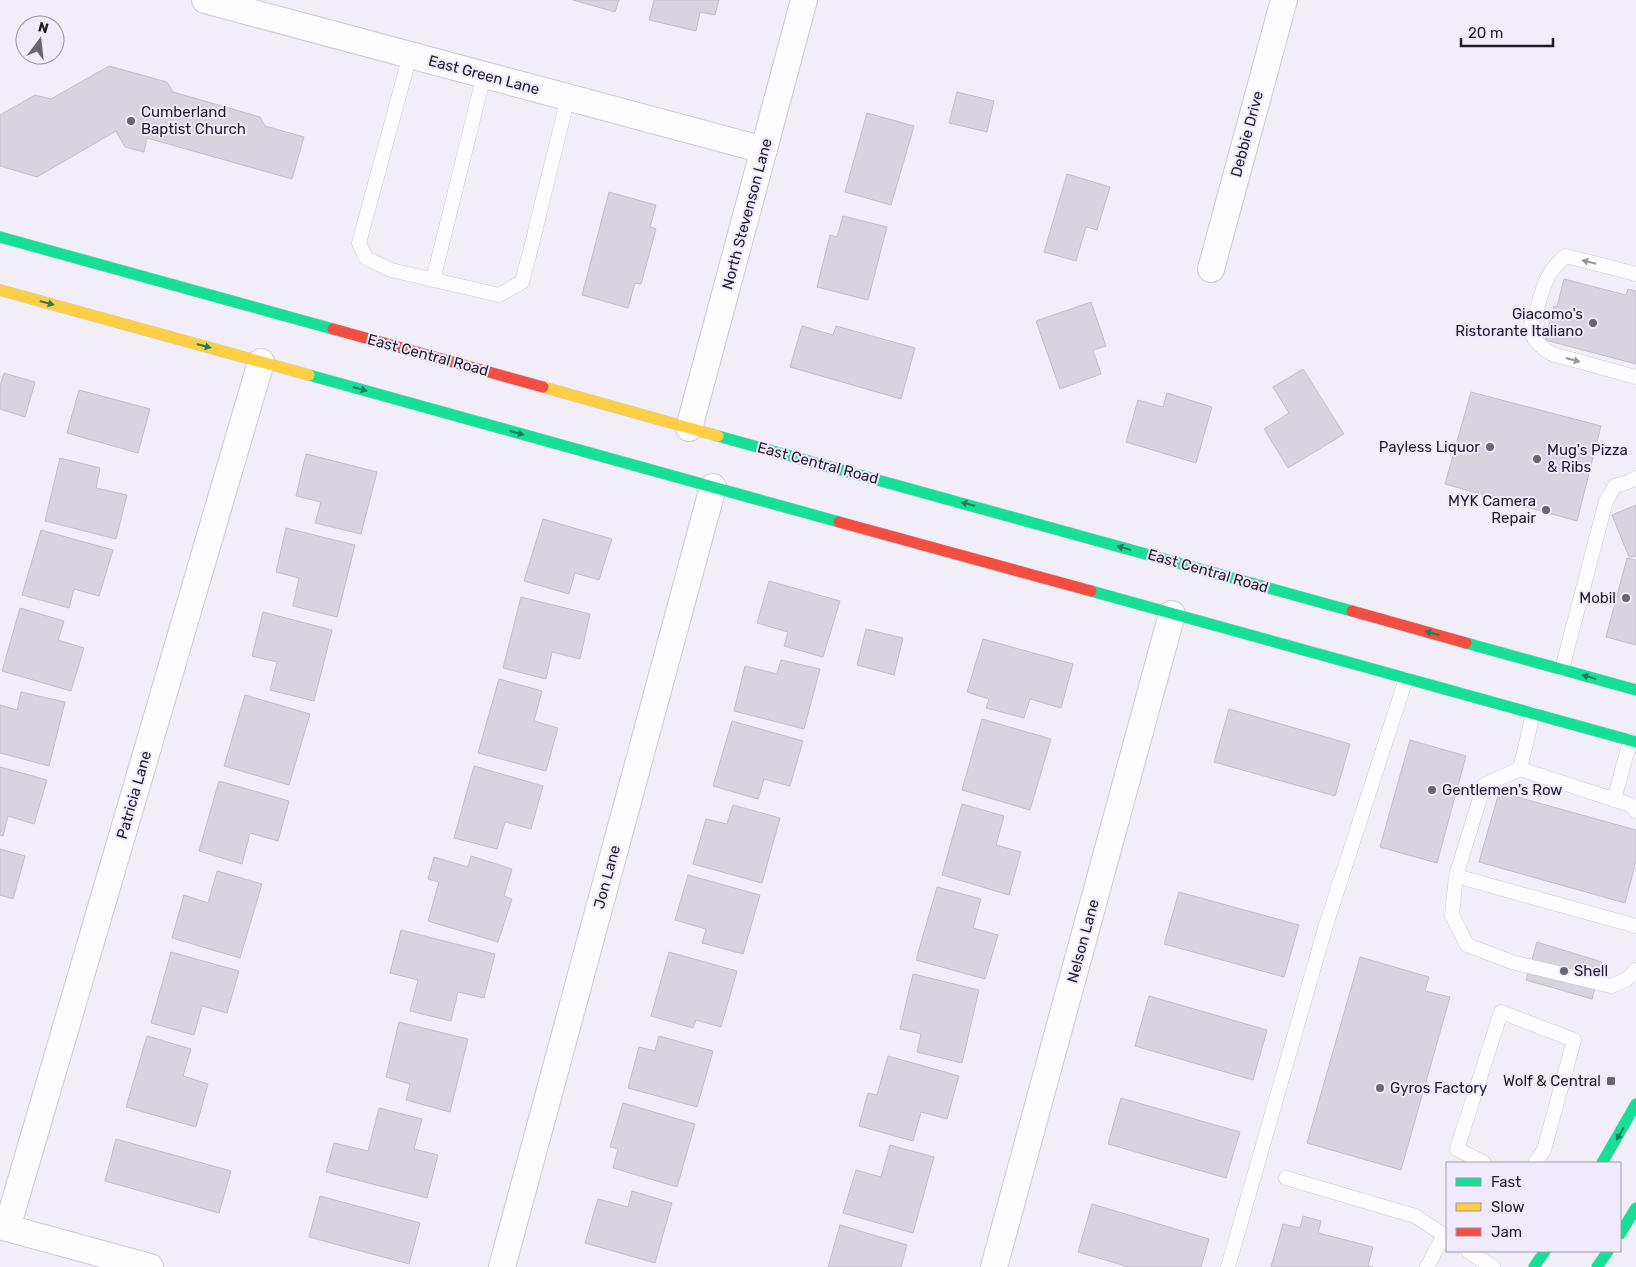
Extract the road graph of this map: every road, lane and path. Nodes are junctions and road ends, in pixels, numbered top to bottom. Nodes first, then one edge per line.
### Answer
1 (205, 0) edge
2 (804, 0) edge
3 (1284, 0) edge
4 (410, 55) junction
5 (484, 75) junction
6 (568, 97) junction
7 (764, 150) junction
8 (0, 237) edge
9 (1211, 269) dead end
10 (1636, 274) edge
11 (433, 280) junction
12 (0, 290) edge
13 (261, 362) junction
14 (1636, 376) edge
15 (690, 428) junction
16 (1636, 478) edge
17 (714, 487) junction
18 (1172, 614) junction
19 (1562, 669) junction
20 (1406, 679) junction
21 (1636, 690) edge
22 (1533, 714) junction
23 (1633, 742) edge
24 (1520, 769) junction
25 (1614, 800) junction
26 (1636, 811) edge
27 (1456, 876) junction
28 (1636, 926) edge
29 (1636, 970) edge
30 (1636, 1104) edge
31 (1482, 1162) edge
32 (1536, 1162) edge
33 (1603, 1162) edge
34 (1286, 1178) dead end
35 (1636, 1208) edge
36 (3, 1227) edge
37 (1621, 1232) edge
38 (1446, 1236) edge
39 (1470, 1252) edge
40 (1544, 1252) edge
41 (1607, 1252) edge
42 (150, 1267) edge
43 (502, 1267) edge
44 (994, 1267) edge
45 (1228, 1267) edge
46 (1427, 1267) edge
47 (1493, 1267) edge
48 (1534, 1267) edge
49 (1597, 1267) edge

1 - 4 street, East Green Lane
2 - 7 street, North Stevenson Lane
3 - 9 street, Debbie Drive
4 - 5 street, East Green Lane
4 - 11 lane
5 - 6 street, East Green Lane
5 - 11 lane
6 - 7 street, East Green Lane
6 - 11 lane
7 - 15 street, North Stevenson Lane
8 - 15 main road, East Central Road
10 -> 14 lane
12 -> 13 main road
13 -> 17 main road
13 - 36 street, Patricia Lane
19 -> 15 main road, East Central Road
16 - 19 lane
17 - 18 main road
17 - 43 street, Jon Lane
18 - 20 main road
18 - 44 street, Nelson Lane
21 -> 19 main road, East Central Road
20 - 22 main road
20 - 45 lane
22 - 23 main road
22 - 24 lane
23 - 25 lane
24 - 25 lane
24 - 27 lane
25 - 26 lane
27 - 28 lane
27 - 29 lane
30 -> 33 main road
31 - 32 lane
34 - 38 lane
35 - 37 main road
36 - 42 street
38 - 46 lane
39 - 47 lane
40 - 48 main road
41 - 49 main road

